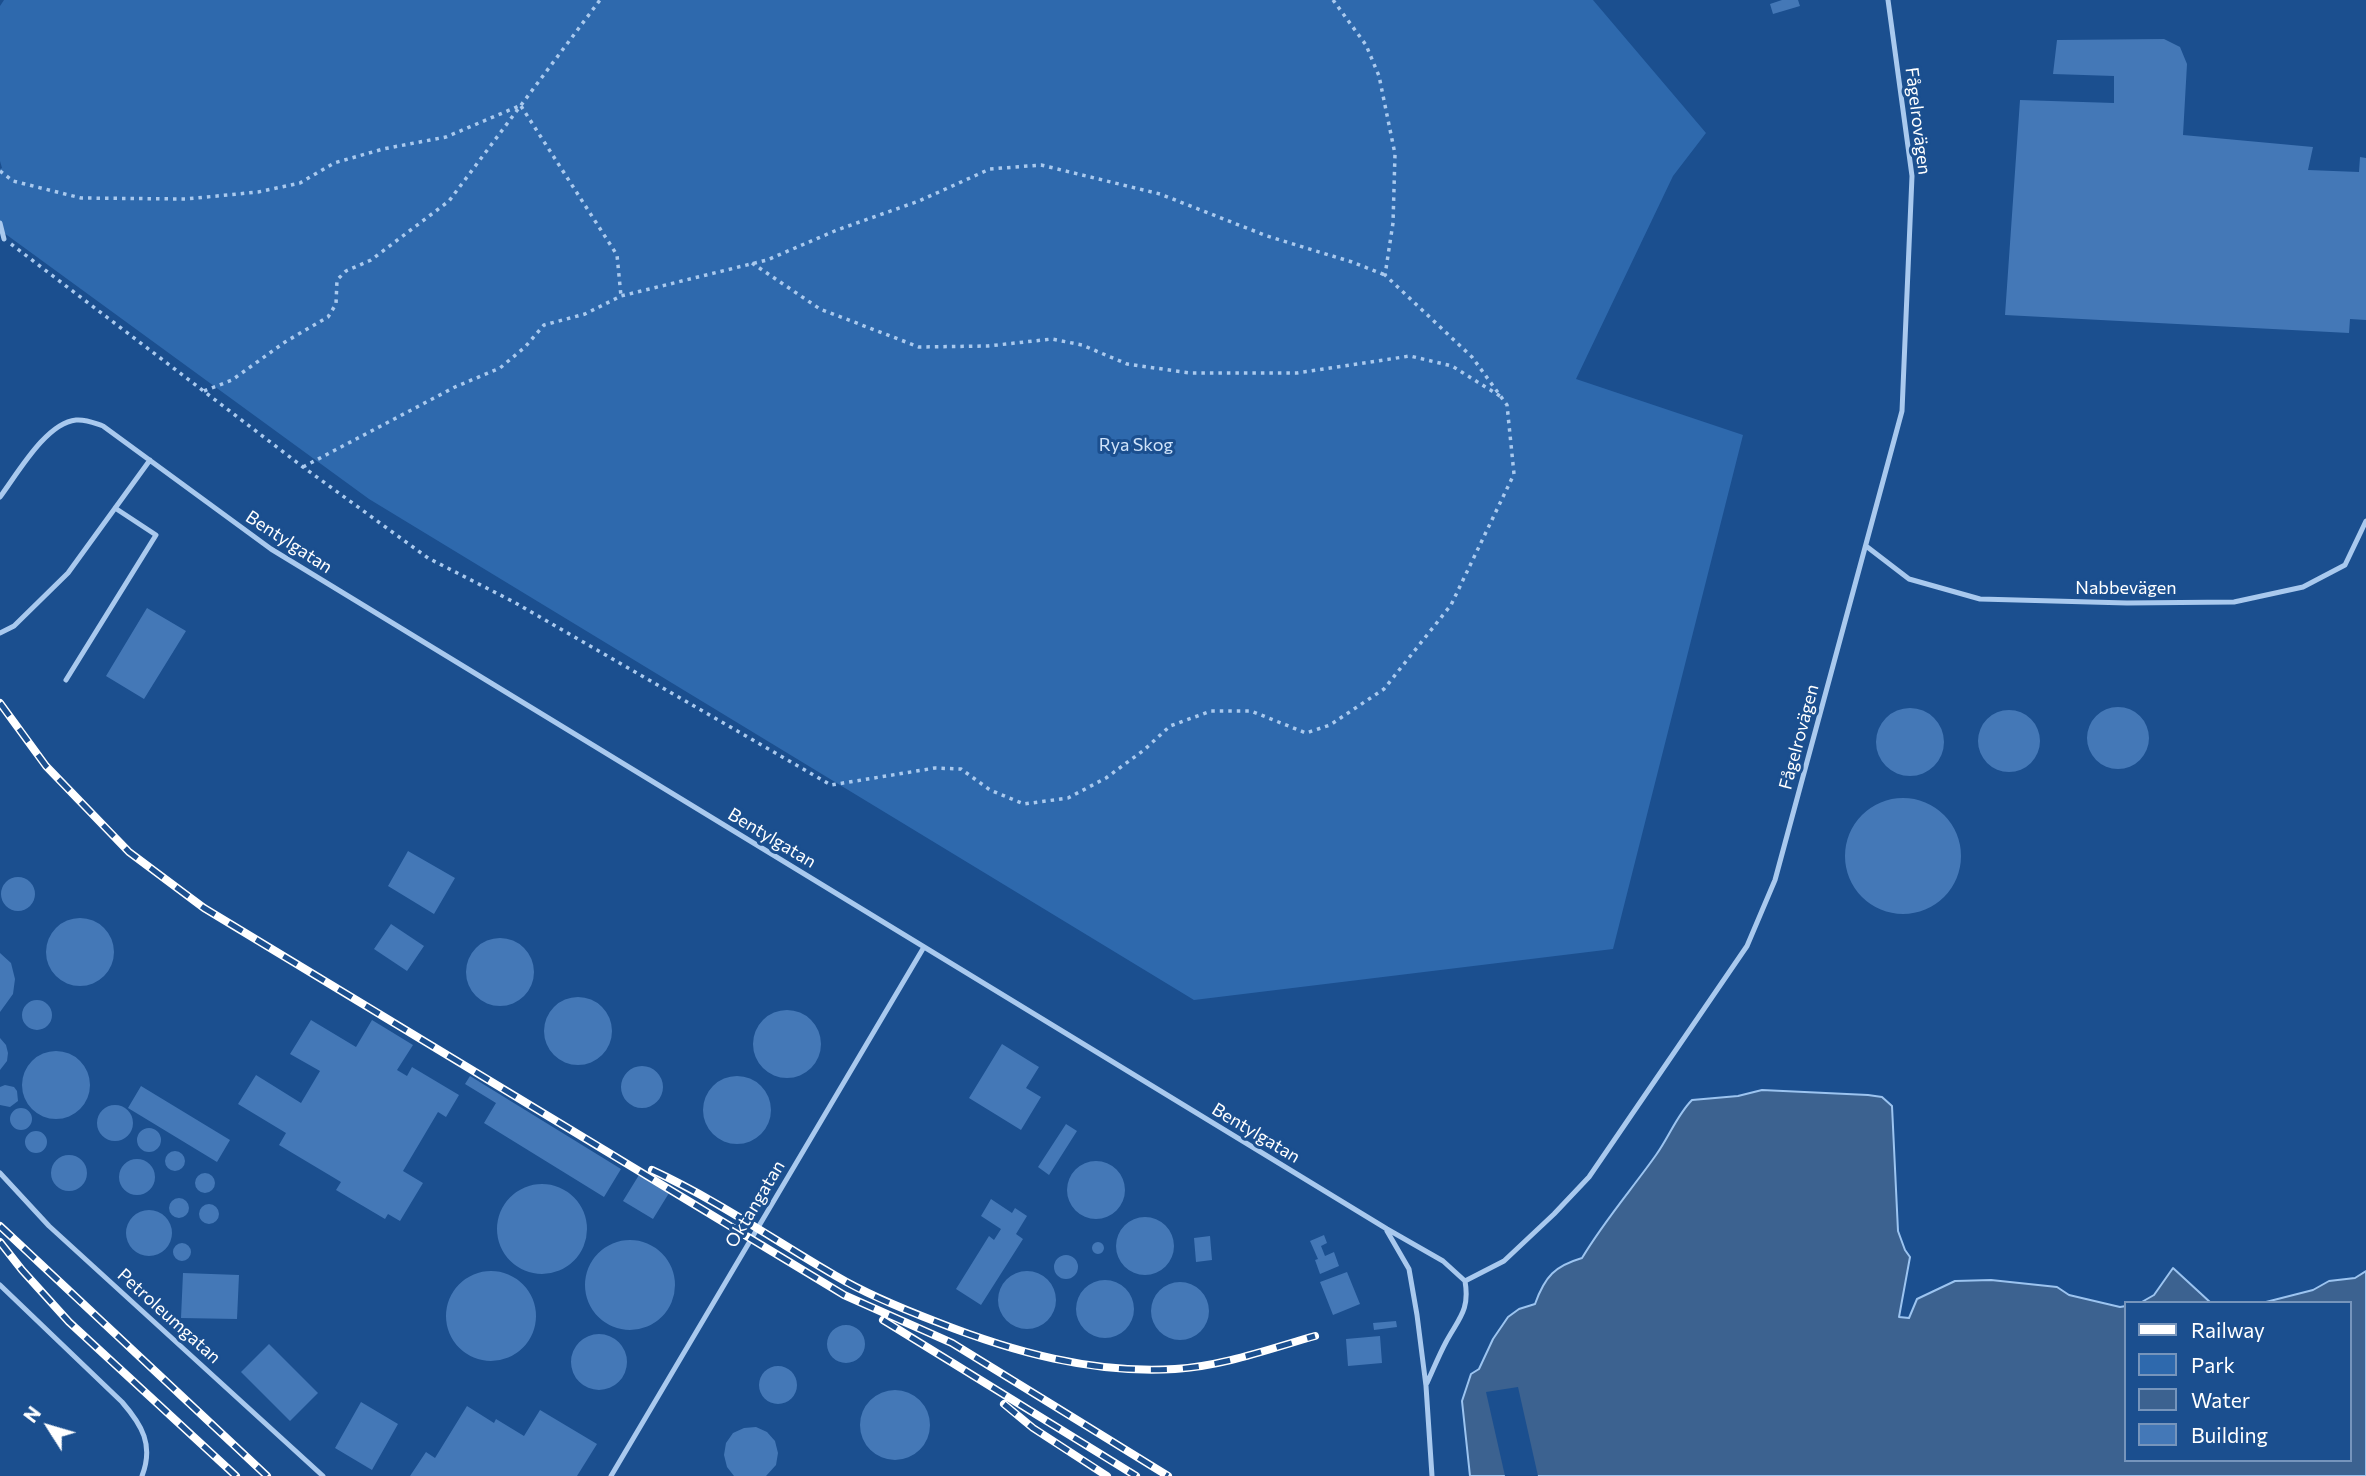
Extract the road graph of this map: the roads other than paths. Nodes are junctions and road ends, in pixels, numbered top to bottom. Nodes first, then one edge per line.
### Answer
1 (1888, 0) edge
2 (0, 223) edge
3 (4, 239) road end
4 (150, 460) junction
5 (0, 497) edge
6 (115, 508) junction
7 (2366, 521) edge
8 (1866, 546) junction
9 (0, 633) edge
10 (66, 680) dead end
11 (924, 947) junction
12 (0, 1173) edge
13 (1387, 1229) junction
14 (1465, 1281) junction
15 (0, 1285) edge
16 (1426, 1386) junction
17 (142, 1476) edge
18 (323, 1476) edge
19 (611, 1476) edge
20 (1432, 1476) edge

1 - 8 lane, Fågelrovägen
2 - 3 lane
4 - 5 lane, Bentylgatan
4 - 6 lane
4 - 11 lane, Bentylgatan
6 - 9 lane
6 - 10 lane
7 - 8 lane, Nabbevägen
8 - 14 lane, Fågelrovägen
11 - 13 lane, Bentylgatan
11 - 19 lane, Oktangatan
12 - 18 lane, Petroleumgatan
13 - 14 lane
13 - 16 lane
14 - 16 lane
15 - 17 lane
16 - 20 lane

